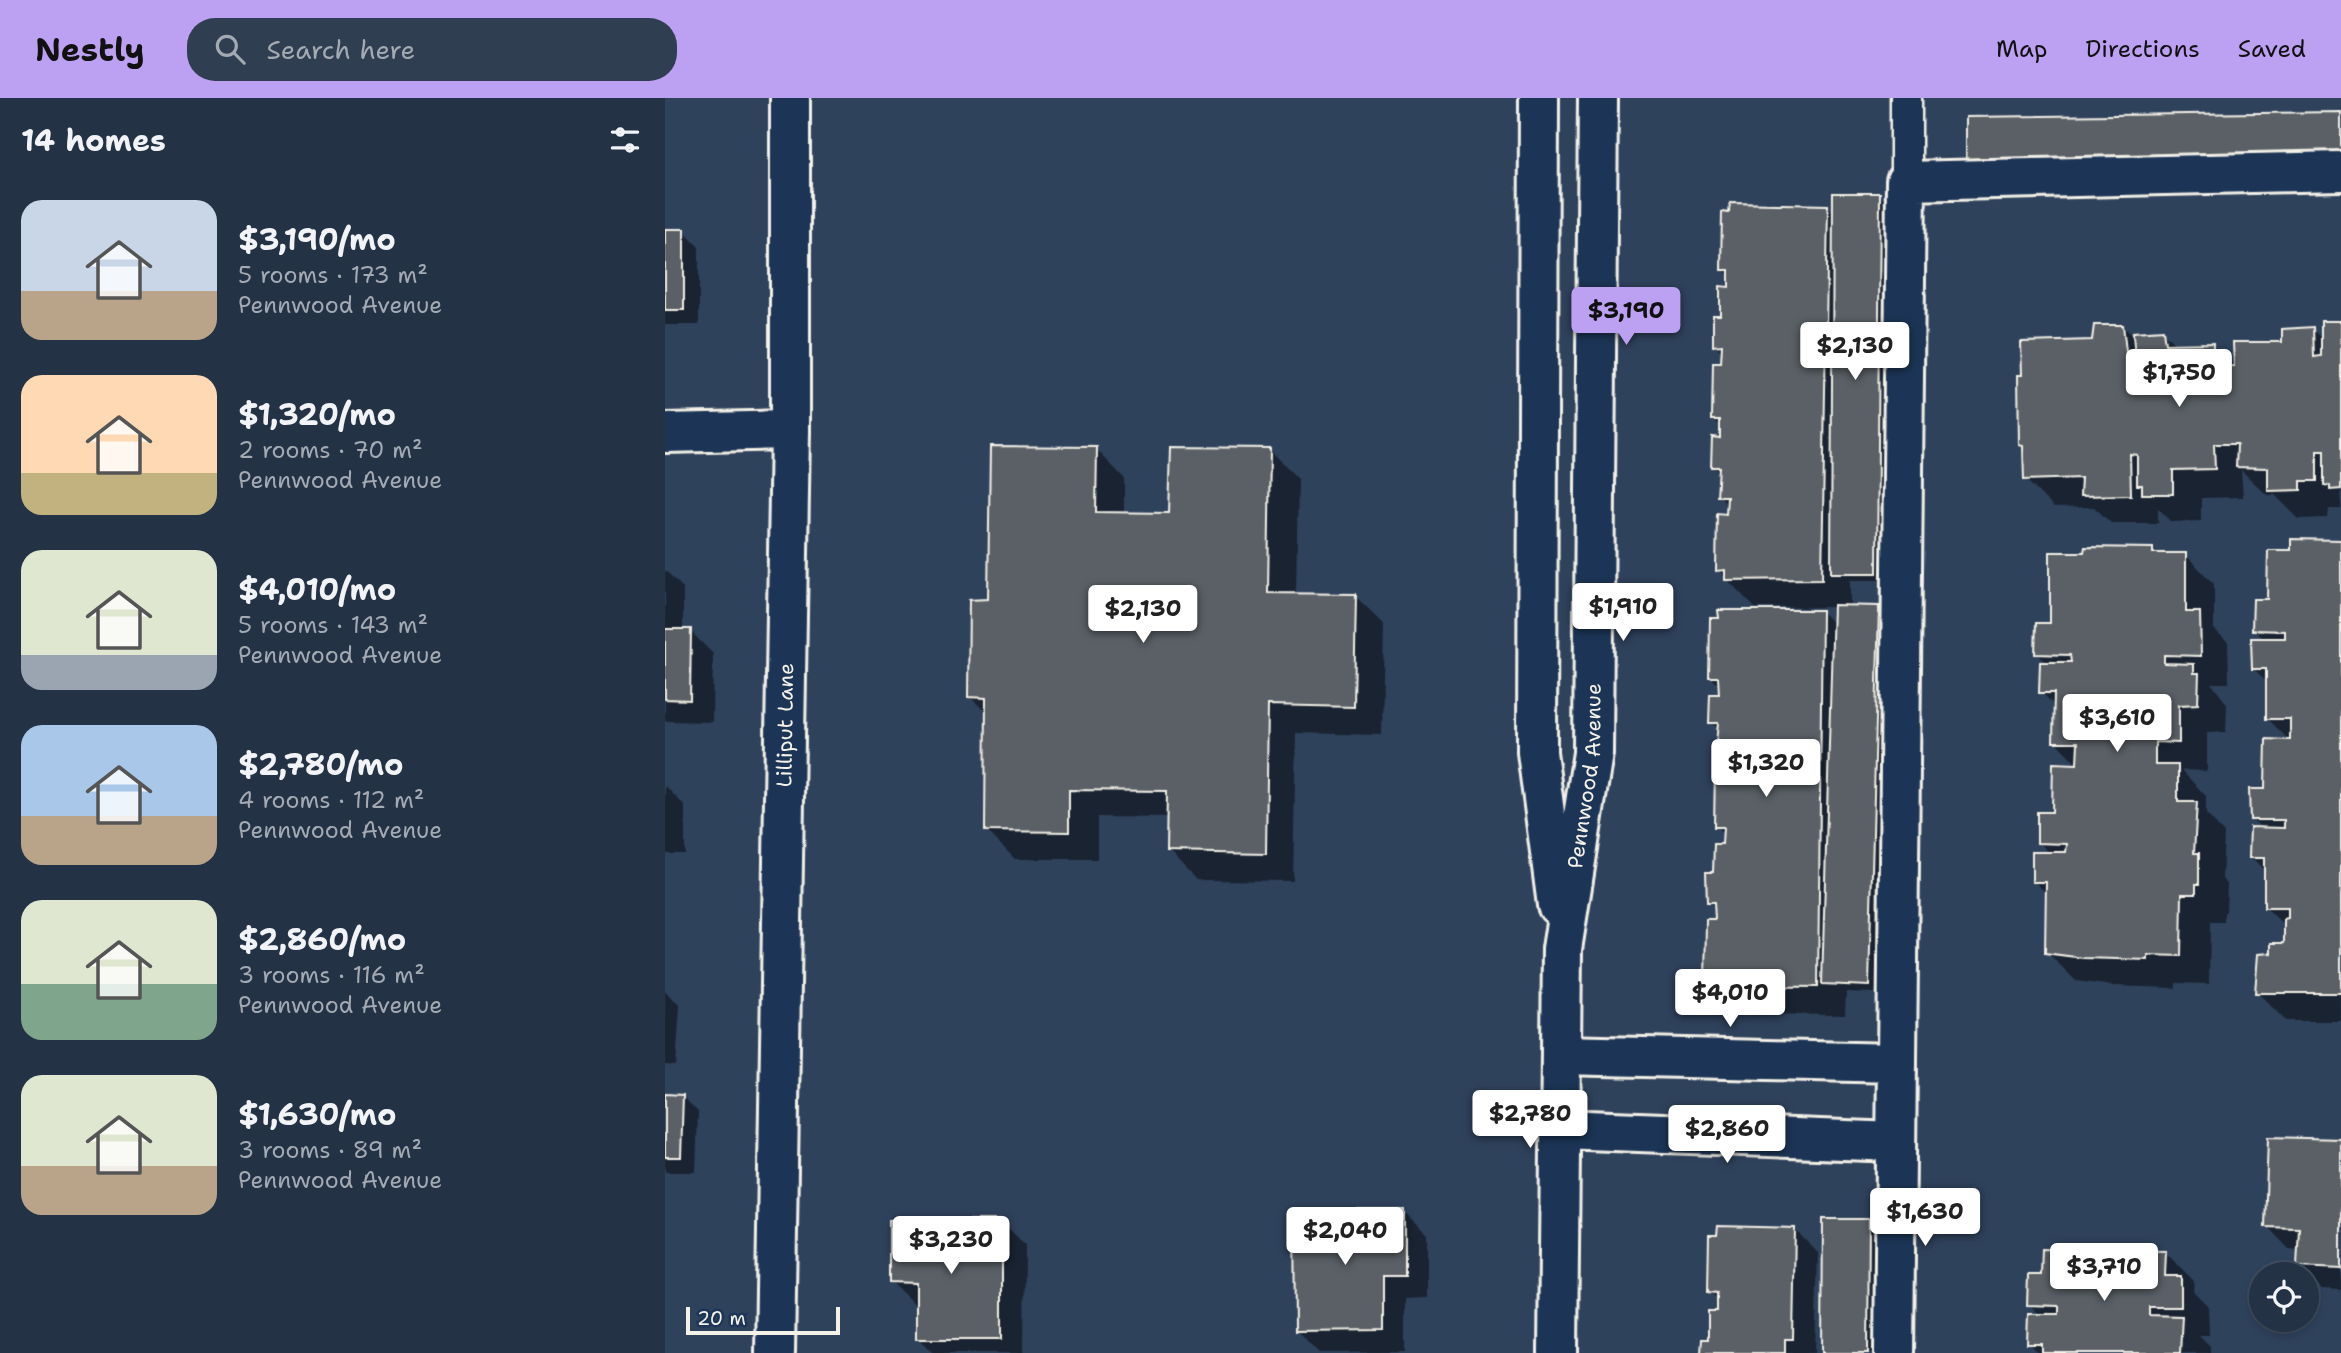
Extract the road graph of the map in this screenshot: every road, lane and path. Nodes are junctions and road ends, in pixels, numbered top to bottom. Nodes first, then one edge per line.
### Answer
1 (790, 98) edge
2 (1539, 98) edge
3 (1598, 98) edge
4 (1906, 98) edge
5 (2341, 172) edge
6 (1906, 181) junction
7 (790, 430) junction
8 (665, 433) edge
9 (1562, 948) junction
10 (1561, 1055) junction
11 (1897, 1063) junction
12 (1560, 1129) junction
13 (1896, 1142) junction
14 (775, 1353) edge
15 (1558, 1353) edge
16 (1894, 1353) edge

1 - 7 street, Lilliput Lane
2 - 9 street, Pennwood Avenue
3 - 9 street, Pennwood Avenue
4 - 6 lane
5 - 6 street
6 - 11 street
7 - 8 street
7 - 14 street, Lilliput Lane
9 - 10 street, Pennwood Avenue
10 - 11 street
10 - 12 street, Pennwood Avenue
11 - 13 street
12 - 13 street
12 - 15 street, Pennwood Avenue
13 - 16 street

